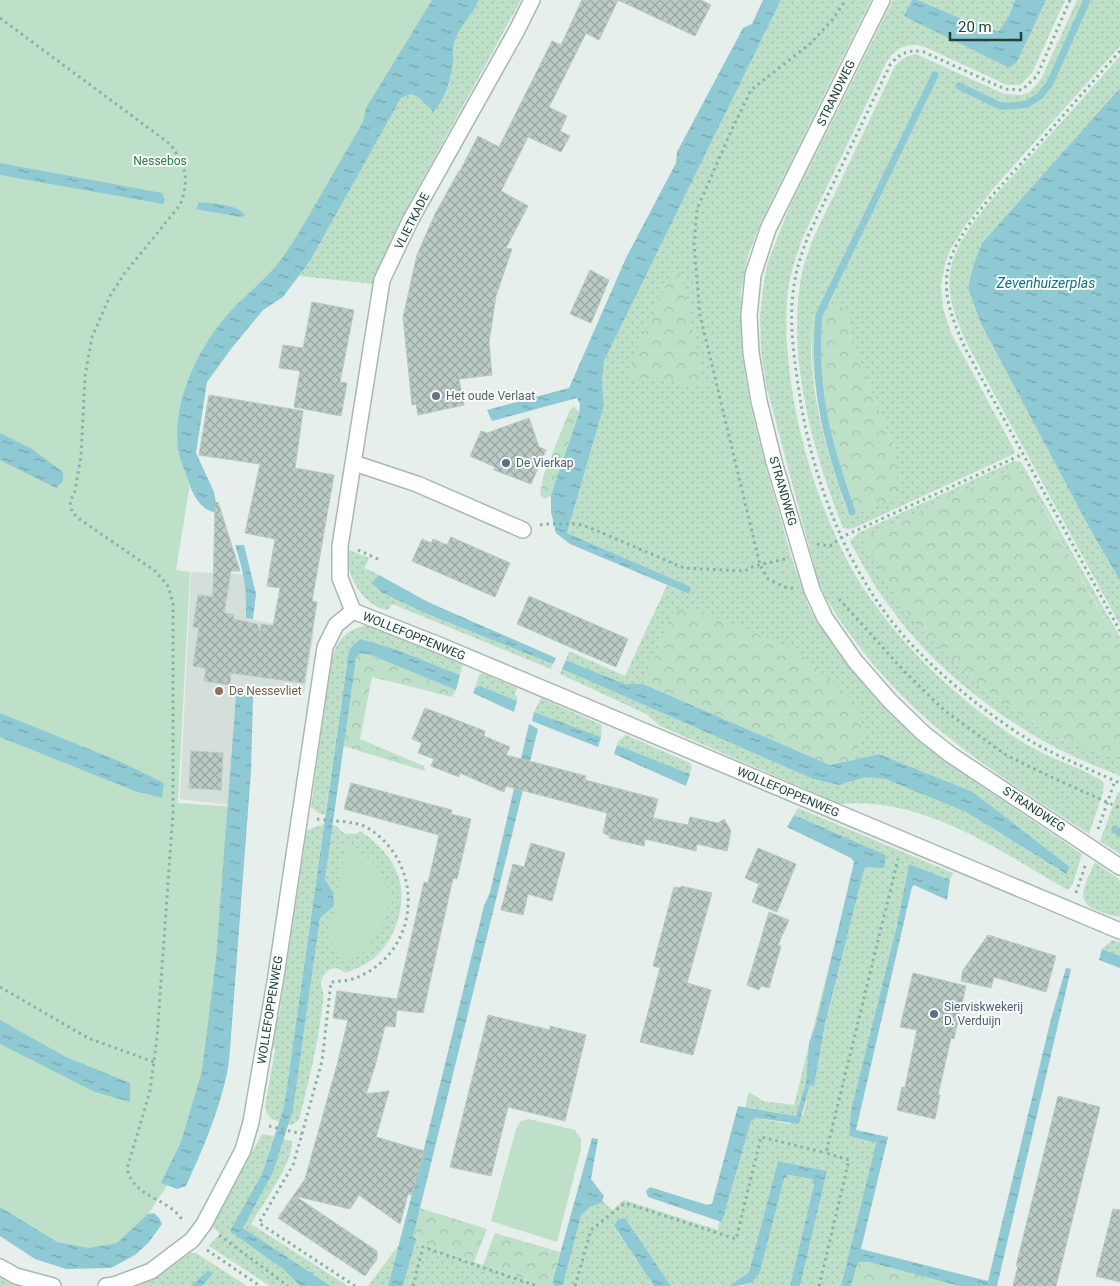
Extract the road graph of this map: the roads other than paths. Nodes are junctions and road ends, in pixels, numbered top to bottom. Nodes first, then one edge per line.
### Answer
1 (532, 0) edge
2 (882, 0) edge
3 (354, 463) junction
4 (523, 530) dead end
5 (353, 611) junction
6 (1120, 866) edge
7 (1120, 931) edge
8 (0, 1267) edge
9 (53, 1286) edge
10 (106, 1286) edge

1 - 3 street, VLIETKADE
2 - 6 street, STRANDWEG
3 - 4 street
3 - 5 street, VLIETKADE
5 - 7 street, WOLLEFOPPENWEG
5 - 10 street, WOLLEFOPPENWEG
8 - 9 street

